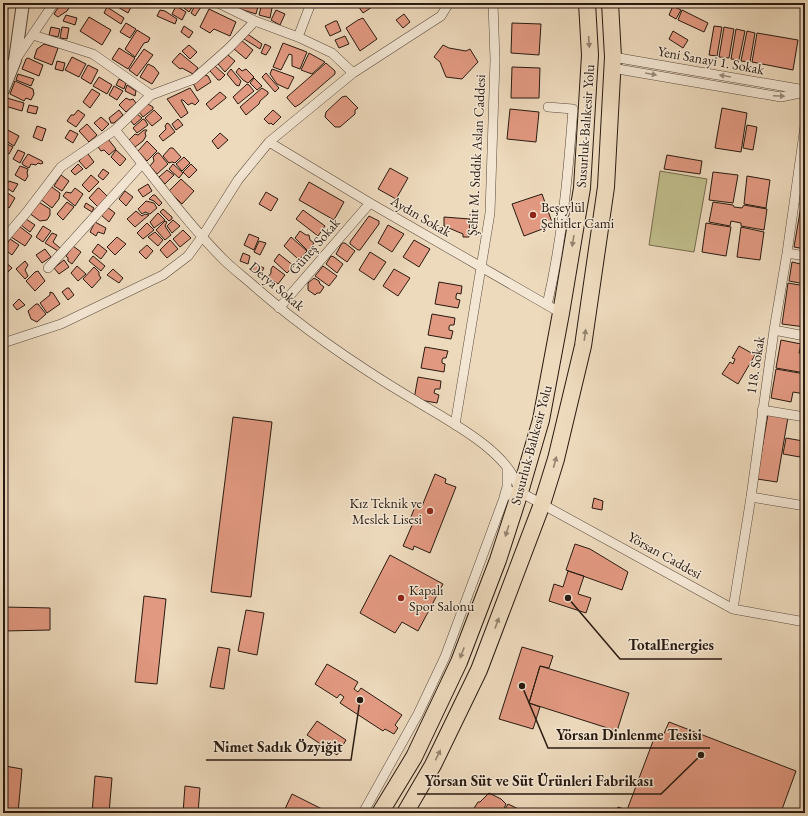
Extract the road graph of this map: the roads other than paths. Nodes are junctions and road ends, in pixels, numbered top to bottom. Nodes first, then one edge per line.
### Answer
1 (23, 3) edge
2 (54, 3) edge
3 (218, 3) edge
4 (311, 3) edge
5 (449, 3) edge
6 (493, 3) edge
7 (586, 3) edge
8 (610, 3) edge
9 (255, 21) junction
10 (33, 35) junction
11 (298, 38) junction
12 (15, 60) junction
13 (612, 62) junction
14 (353, 73) junction
15 (3, 90) edge
16 (805, 91) edge
17 (152, 95) junction
18 (548, 107) dead end
19 (805, 126) edge
20 (115, 130) junction
21 (269, 142) junction
22 (142, 164) junction
23 (801, 178) edge
24 (370, 203) junction
25 (202, 237) junction
26 (3, 240) edge
27 (787, 253) junction
28 (805, 256) edge
29 (482, 267) junction
30 (48, 268) dead end
31 (547, 305) junction
32 (279, 308) junction
33 (561, 313) junction
34 (774, 330) junction
35 (805, 336) edge
36 (3, 343) edge
37 (550, 369) junction
38 (762, 410) junction
39 (805, 417) edge
40 (455, 425) junction
41 (507, 467) junction
42 (548, 485) junction
43 (520, 492) junction
44 (751, 497) junction
45 (504, 498) junction
46 (542, 504) junction
47 (805, 506) edge
48 (733, 608) junction
49 (805, 622) edge
50 (363, 813) edge
51 (380, 813) edge
52 (405, 813) edge

1 - 12 street
2 - 10 street
3 - 9 street
4 - 11 street
5 - 14 street
6 - 29 street, Şehit M. Sıddık Aslan Caddesi
7 -> 33 highway, Susurluk-Balıkesir Yolu
8 - 13 highway, Susurluk-Balıkesir Yolu
9 - 11 street
9 - 17 street
10 - 12 street
10 - 17 street
11 - 14 street
12 - 15 street
13 - 16 street
42 -> 13 highway, Susurluk-Balıkesir Yolu
14 - 21 street
17 - 20 street
18 - 31 street
19 - 23 street, 118. Sokak
20 - 22 street, Derya Sokak
20 - 26 street
21 - 24 street, Aydın Sokak
21 - 25 street
22 - 25 street, Derya Sokak
22 - 30 street
23 - 27 street, 118. Sokak
24 - 29 street, Aydın Sokak
24 - 32 street, Güneş Sokak
25 - 32 street, Derya Sokak
25 - 36 street
27 - 28 street
27 - 34 street, 118. Sokak
29 - 31 street, Aydın Sokak
29 - 40 street, Şehit M. Sıddık Aslan Caddesi
31 - 33 street, Aydın Sokak
32 - 40 street, Derya Sokak
33 - 37 highway, Susurluk-Balıkesir Yolu
34 - 35 street
34 - 38 street, 118. Sokak
37 - 42 highway
37 - 43 highway, Susurluk-Balıkesir Yolu
38 - 39 street
38 - 44 street, 118. Sokak
40 - 41 street, Derya Sokak
41 - 43 street, Derya Sokak
41 - 45 street
42 - 46 highway, Susurluk-Balıkesir Yolu
43 - 45 street
43 - 46 street, Yörsan Caddesi
43 -> 51 highway, Susurluk-Balıkesir Yolu
44 - 47 street
44 - 48 street, 118. Sokak
45 - 50 street
46 - 48 street, Yörsan Caddesi
52 -> 46 highway, Susurluk-Balıkesir Yolu
48 - 49 street, Yörsan Caddesi

